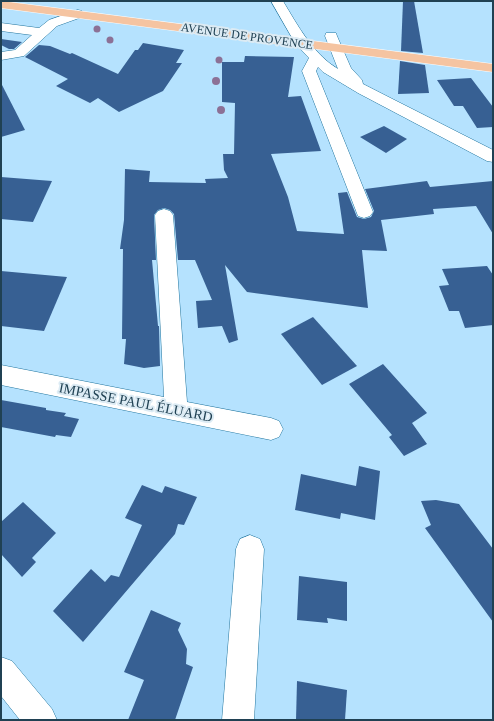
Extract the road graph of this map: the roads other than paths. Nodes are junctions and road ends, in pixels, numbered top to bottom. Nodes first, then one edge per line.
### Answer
1 (37, 1) edge
2 (277, 1) edge
3 (2, 4) edge
4 (78, 14) junction
5 (1, 18) edge
6 (1, 27) edge
7 (42, 32) junction
8 (299, 37) junction
9 (333, 42) junction
10 (1, 56) edge
11 (316, 57) junction
12 (493, 57) edge
13 (493, 68) edge
14 (363, 90) junction
15 (493, 157) edge
16 (364, 212) dead end
17 (164, 215) dead end
18 (1, 375) edge
19 (176, 409) junction
20 (271, 429) dead end
21 (250, 549) dead end
22 (1, 672) edge
23 (41, 720) edge
24 (238, 720) edge

1 - 8 main road, AVENUE DE PROVENCE
2 - 8 street
3 - 4 main road, AVENUE DE PROVENCE
3 - 5 street
4 - 7 street
4 - 8 main road, AVENUE DE PROVENCE
6 - 7 street
7 - 10 street
8 - 9 main road, AVENUE DE PROVENCE
8 - 11 street
9 - 12 main road, AVENUE DE PROVENCE
9 - 13 main road, AVENUE DE PROVENCE
9 - 14 street
11 - 14 street
11 - 16 street
14 - 15 street
17 - 19 street
18 - 19 street, IMPASSE PAUL ÉLUARD
19 - 20 street, IMPASSE PAUL ÉLUARD
21 - 24 street
22 - 23 street

